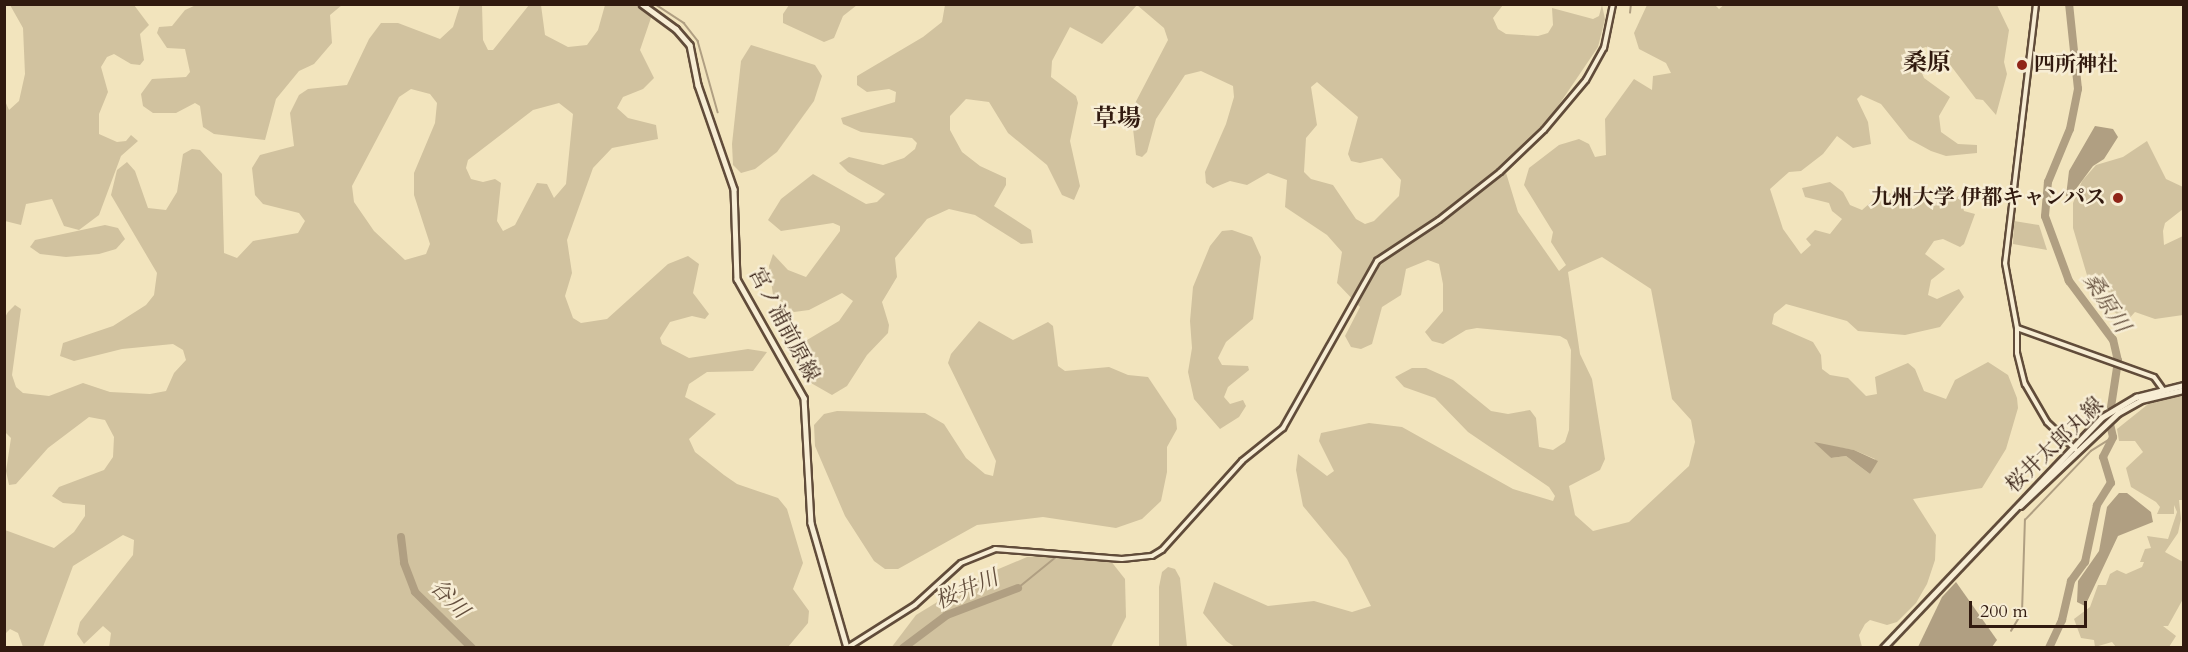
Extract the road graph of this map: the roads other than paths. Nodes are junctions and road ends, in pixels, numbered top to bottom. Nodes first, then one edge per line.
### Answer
1 (642, 4) edge
2 (1613, 4) edge
3 (2036, 4) edge
4 (2017, 328) junction
5 (2184, 384) edge
6 (2162, 388) junction
7 (2184, 390) edge
8 (2075, 449) junction
9 (847, 648) edge
10 (1883, 648) edge

1 - 9 main road, 宮ノ浦前原線
2 - 9 street
3 - 4 street
4 - 6 street
4 - 8 street
5 - 6 main road, 桜井太郎丸線
6 - 8 main road, 桜井太郎丸線
7 - 8 main road, 桜井太郎丸線
8 - 10 main road, 桜井太郎丸線

